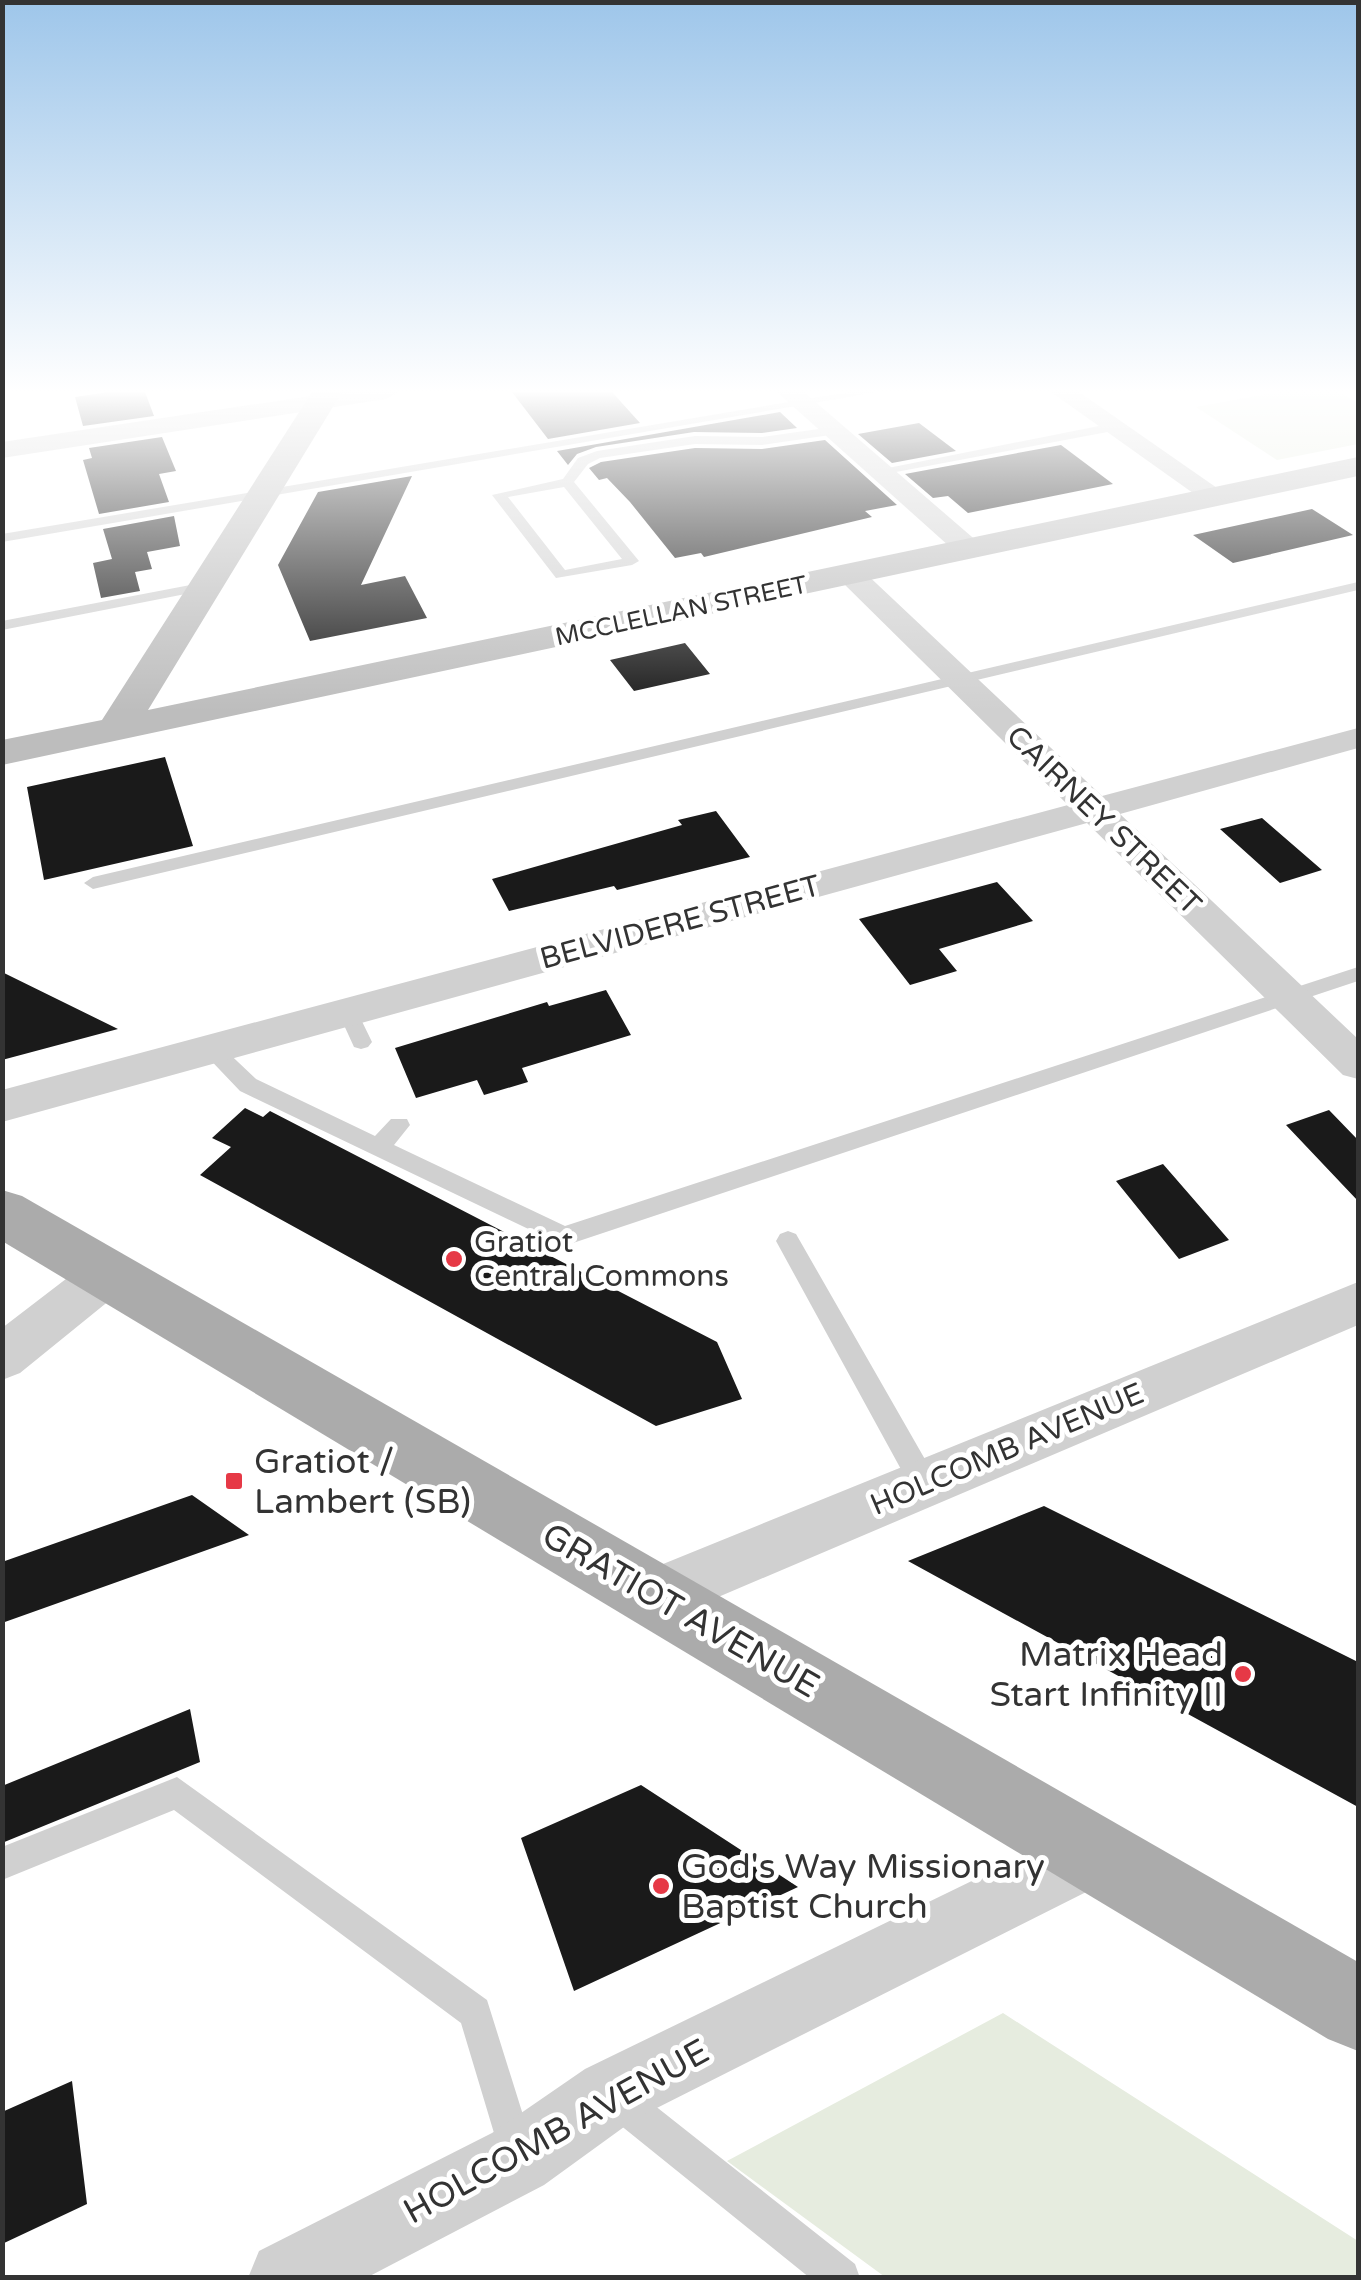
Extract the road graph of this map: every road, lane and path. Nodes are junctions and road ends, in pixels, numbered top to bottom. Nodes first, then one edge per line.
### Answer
1 (237, 498) edge
2 (260, 498) edge
3 (502, 498) edge
4 (580, 498) edge
5 (911, 498) edge
6 (1211, 498) edge
7 (2, 538) edge
8 (969, 550) junction
9 (850, 574) junction
10 (206, 586) junction
11 (1358, 586) edge
12 (2, 626) edge
13 (959, 682) junction
14 (118, 728) junction
15 (1358, 738) edge
16 (2, 753) edge
17 (1094, 810) junction
18 (92, 883) dead end
19 (1358, 974) edge
20 (1288, 998) junction
21 (211, 1049) junction
22 (1358, 1064) edge
23 (2, 1106) edge
24 (399, 1125) dead end
25 (378, 1146) junction
26 (2, 1212) edge
27 (788, 1242) dead end
28 (110, 1273) junction
29 (1358, 1303) edge
30 (2, 1358) edge
31 (924, 1484) junction
32 (656, 1595) junction
33 (1096, 1854) junction
34 (2, 1864) edge
35 (1358, 2008) edge
36 (610, 2094) junction
37 (518, 2159) junction
38 (286, 2278) edge
39 (841, 2278) edge

1 - 7 lane
2 - 10 street
3 - 4 lane
5 - 8 street
6 - 8 street, MCCLELLAN STREET
8 - 9 street, MCCLELLAN STREET
9 - 13 street, CAIRNEY STREET
9 - 14 street, MCCLELLAN STREET
10 - 12 lane
10 - 14 street
11 - 13 lane
13 - 17 street, CAIRNEY STREET
13 - 18 lane
14 - 16 street, MCCLELLAN STREET
15 - 17 street, BELVIDERE STREET
17 - 20 street, CAIRNEY STREET
17 - 21 street, BELVIDERE STREET
19 - 20 lane
20 - 22 street, CAIRNEY STREET
20 - 25 lane
21 - 23 street, BELVIDERE STREET
21 - 25 lane
24 - 25 lane
26 - 28 main road, GRATIOT AVENUE
27 - 31 lane
28 - 30 street
28 - 32 main road, GRATIOT AVENUE
29 - 31 street, HOLCOMB AVENUE
31 - 32 street, HOLCOMB AVENUE
32 - 33 main road, GRATIOT AVENUE
33 - 35 main road, GRATIOT AVENUE
33 - 36 street, HOLCOMB AVENUE
34 - 37 lane
36 - 37 street, HOLCOMB AVENUE
36 - 39 lane
37 - 38 street, HOLCOMB AVENUE

